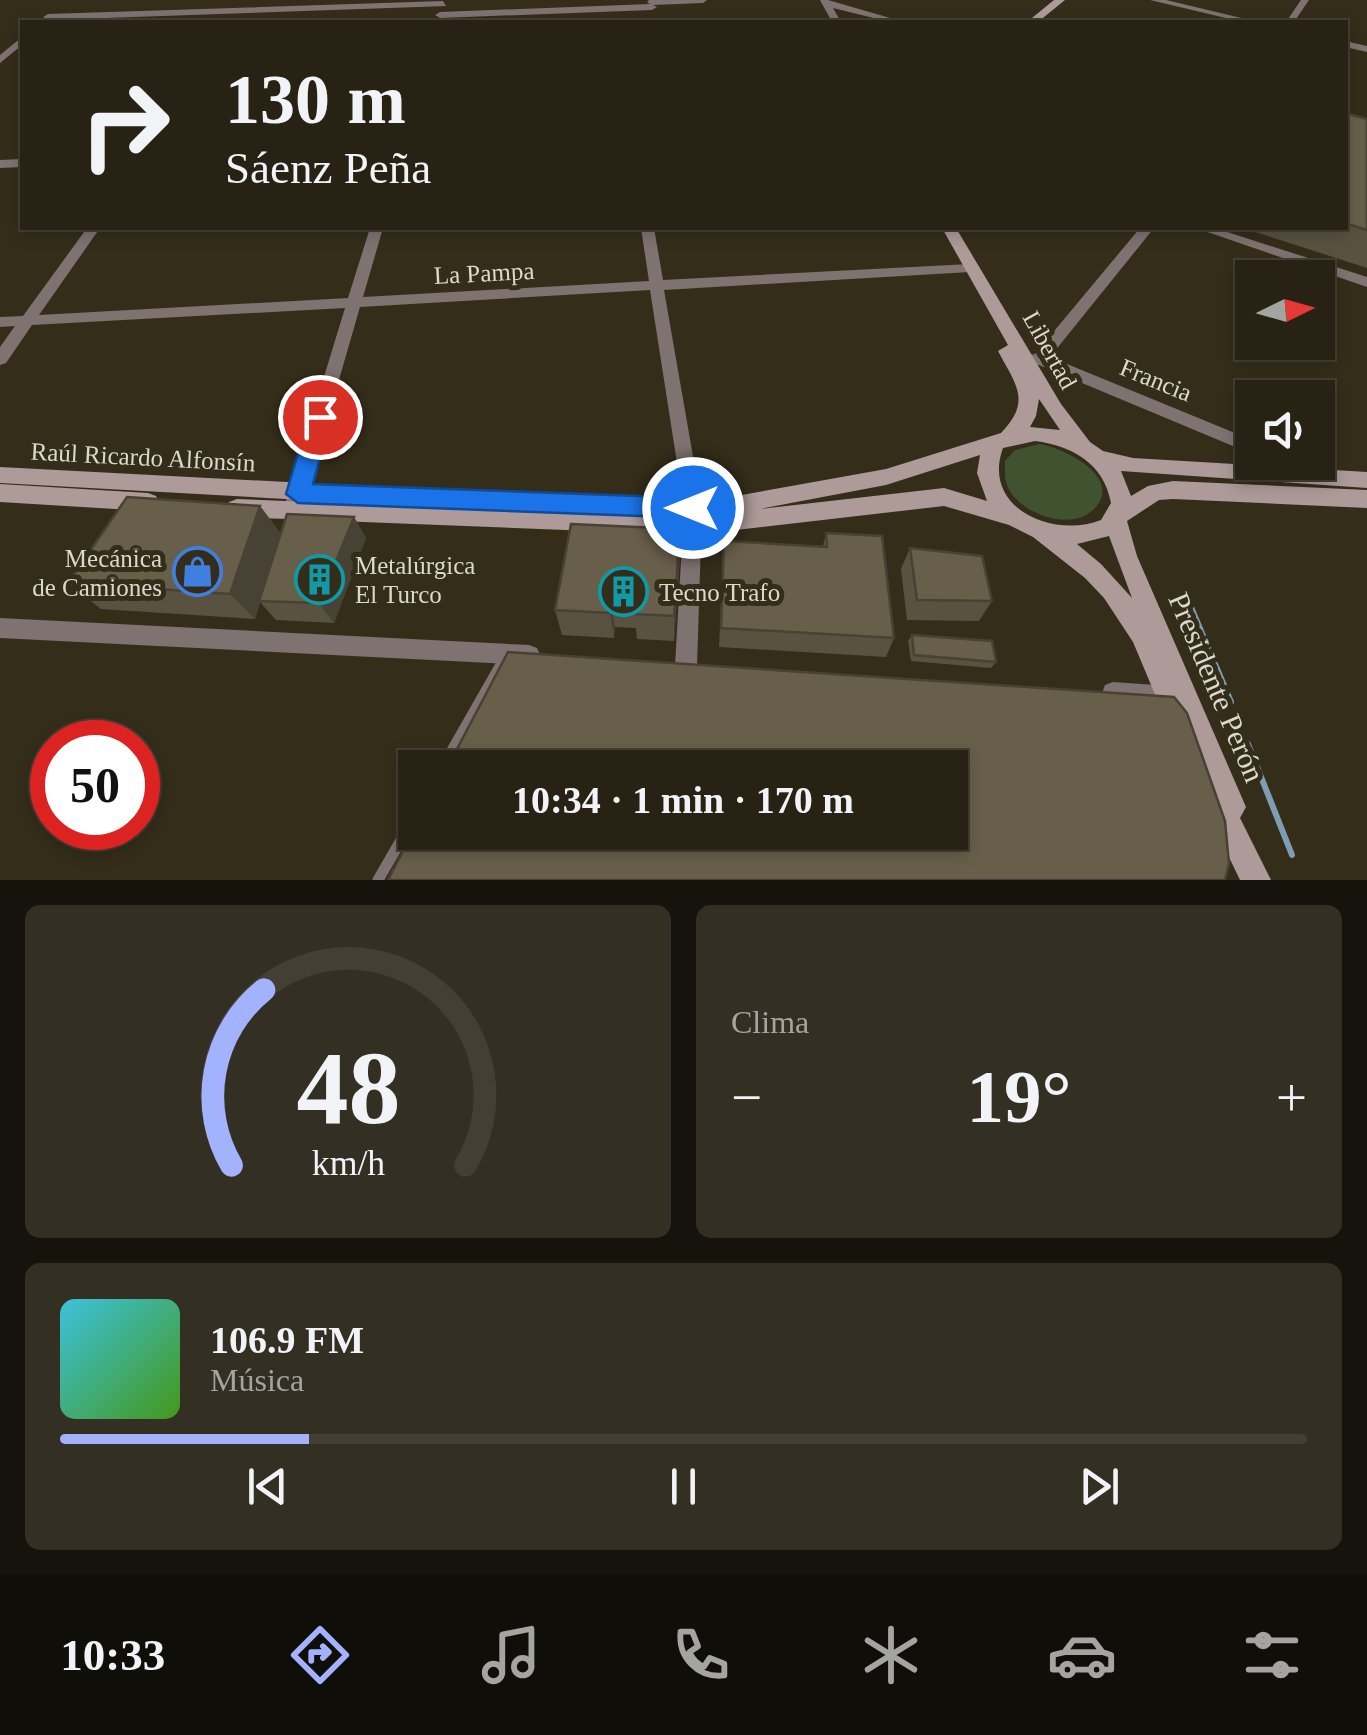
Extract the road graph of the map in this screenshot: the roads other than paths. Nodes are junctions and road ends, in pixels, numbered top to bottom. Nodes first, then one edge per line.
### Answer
1 (66, 0) edge
2 (488, 0) edge
3 (703, 0) edge
4 (1060, 0) edge
5 (1154, 0) edge
6 (444, 2) edge
7 (652, 3) edge
8 (830, 3) edge
9 (252, 5) edge
10 (486, 13) junction
11 (439, 19) edge
12 (45, 20) edge
13 (891, 20) edge
14 (1035, 20) edge
15 (1244, 20) edge
16 (20, 42) edge
17 (0, 59) edge
18 (93, 230) edge
19 (375, 230) edge
20 (647, 230) edge
21 (950, 230) edge
22 (1146, 230) edge
23 (1209, 230) edge
24 (970, 268) junction
25 (1367, 282) edge
26 (660, 288) junction
27 (354, 302) junction
28 (28, 320) junction
29 (0, 322) edge
30 (0, 359) edge
31 (1034, 360) junction
32 (1235, 440) edge
33 (1000, 441) junction
34 (1094, 454) junction
35 (1235, 472) edge
36 (0, 475) edge
37 (1335, 478) edge
38 (1367, 480) edge
39 (0, 493) edge
40 (1367, 500) edge
41 (294, 502) junction
42 (693, 517) junction
43 (1117, 518) junction
44 (1030, 525) junction
45 (0, 628) edge
46 (508, 654) junction
47 (547, 656) edge
48 (686, 666) edge
49 (1092, 692) edge
50 (1170, 697) junction
51 (452, 750) edge
52 (398, 845) edge
53 (378, 880) edge
54 (1256, 880) edge

1 - 12 street
2 - 10 street
3 - 7 street
4 - 14 main road
5 - 15 street
6 - 9 street
6 - 11 street
7 - 10 street
8 - 13 street
9 - 12 street
10 - 11 street
16 - 17 street
18 - 28 street
19 - 27 street
20 - 26 street
21 - 24 main road, Libertad
22 - 31 street
23 - 25 street
24 - 26 street, La Pampa
24 - 31 main road, Libertad
24 - 33 main road, Libertad
26 - 27 street, La Pampa
26 - 42 street
27 - 28 street, La Pampa
27 - 41 street
28 - 29 street, La Pampa
28 - 30 street
31 - 32 street, Francia
31 - 34 main road, Libertad
33 - 34 main road
33 - 42 main road, Raúl Ricardo Alfonsín
33 - 44 main road
34 - 35 main road
34 - 43 main road
36 - 41 main road, Raúl Ricardo Alfonsín
37 - 38 main road
39 - 41 main road, Raúl Ricardo Alfonsín
40 - 43 main road
41 - 42 main road, Raúl Ricardo Alfonsín
42 - 44 main road, Raúl Ricardo Alfonsín
42 - 48 street
43 - 44 main road
43 - 54 main road, Presidente Perón
44 - 50 main road, Presidente Perón
45 - 46 street
46 - 47 street
46 - 51 lane
49 - 50 street
50 - 54 main road, Presidente Perón
52 - 53 lane

